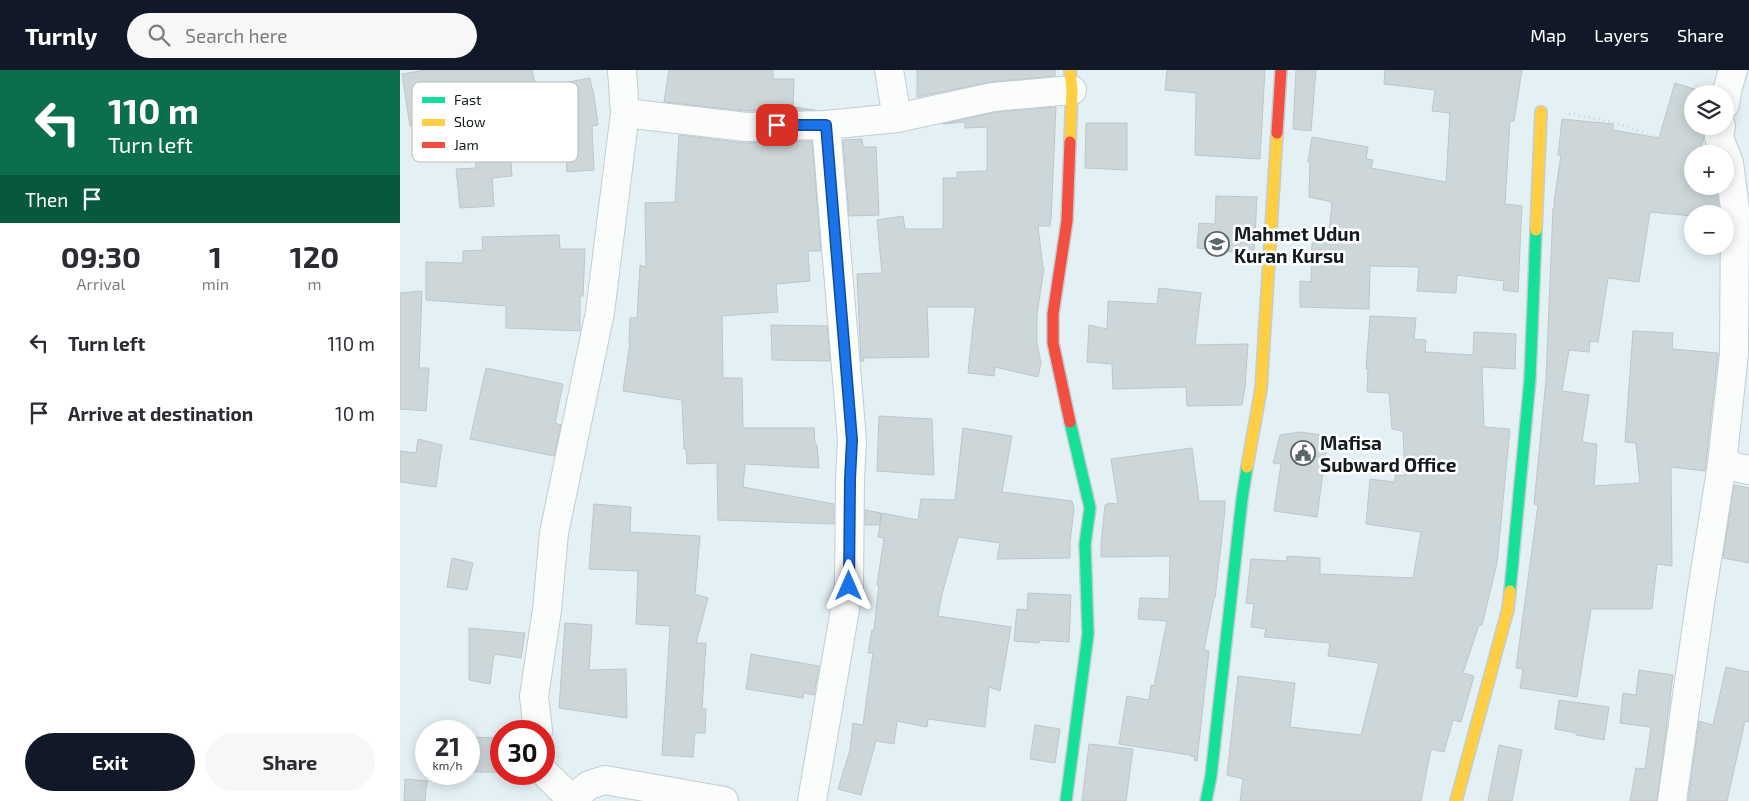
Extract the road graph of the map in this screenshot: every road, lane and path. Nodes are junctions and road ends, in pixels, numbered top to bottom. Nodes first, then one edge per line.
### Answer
1 (622, 70) edge
2 (889, 70) edge
3 (1281, 70) edge
4 (1733, 70) edge
5 (1071, 80) edge
6 (1729, 85) edge
7 (1541, 112) joint
8 (625, 113) junction
9 (897, 118) junction
10 (826, 125) junction
11 (1720, 135) edge
12 (1684, 151) edge
13 (1722, 464) junction
14 (1749, 470) edge
15 (537, 720) edge
16 (555, 783) edge
17 (571, 800) edge
18 (724, 801) edge
19 (812, 801) edge
20 (1066, 801) edge
21 (1206, 801) edge
22 (1456, 801) edge
23 (1672, 801) edge

1 - 8 street
2 - 9 street
3 - 21 street
4 - 6 street
5 - 9 street
5 - 20 street
7 - 12 path
7 - 22 street
8 - 10 street
8 - 15 street
9 - 10 street
10 - 19 street
11 - 13 street
13 - 14 street
13 - 23 street
16 - 17 street
17 - 18 street

